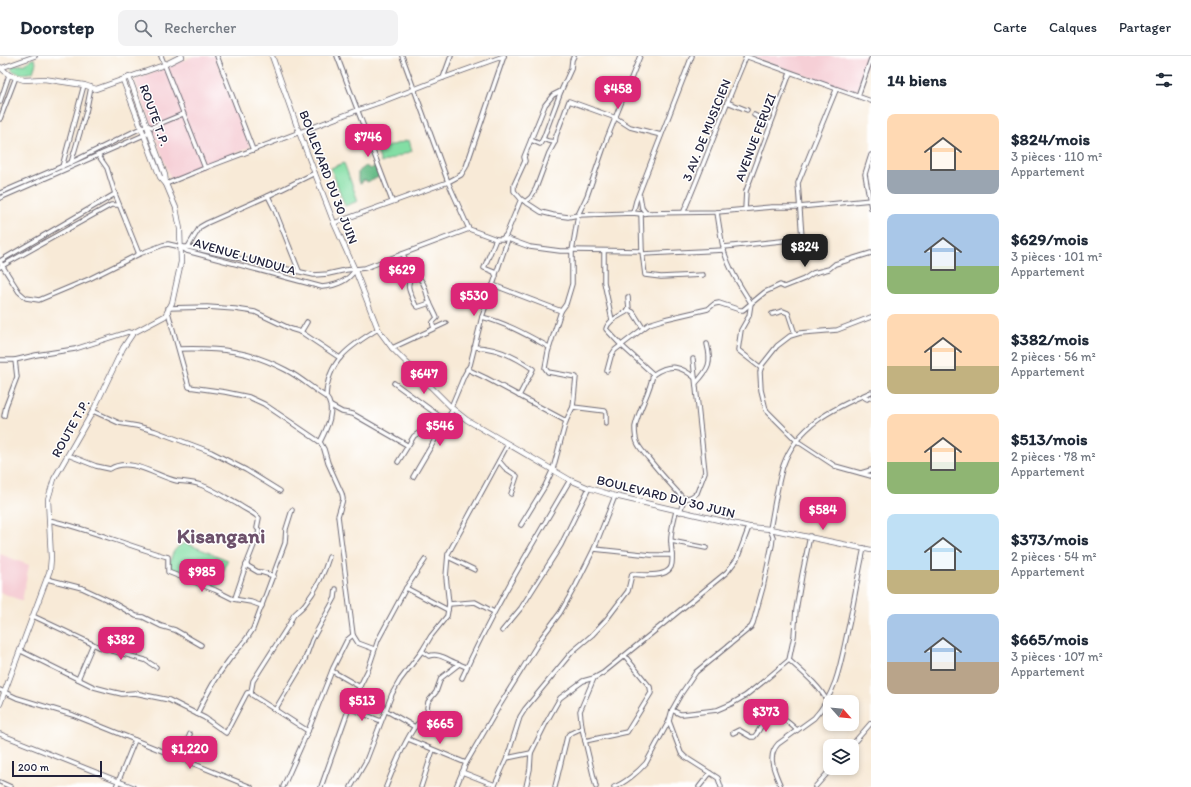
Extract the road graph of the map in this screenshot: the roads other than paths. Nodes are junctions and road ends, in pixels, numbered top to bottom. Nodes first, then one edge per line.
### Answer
1 (34, 56) edge
2 (161, 56) edge
3 (182, 56) edge
4 (217, 56) edge
5 (272, 56) edge
6 (337, 56) edge
7 (402, 56) edge
8 (451, 56) edge
9 (504, 56) edge
10 (574, 56) edge
11 (640, 56) edge
12 (692, 56) edge
13 (745, 56) edge
14 (871, 59) edge
15 (164, 65) junction
16 (0, 67) edge
17 (790, 72) junction
18 (9, 75) junction
19 (16, 77) junction
20 (129, 77) junction
21 (443, 78) junction
22 (123, 80) junction
23 (84, 85) junction
24 (91, 87) junction
25 (414, 90) junction
26 (836, 90) junction
27 (561, 91) junction
28 (858, 96) junction
29 (871, 101) edge
30 (0, 102) edge
31 (727, 102) junction
32 (358, 110) junction
33 (747, 110) dead end
34 (183, 114) junction
35 (754, 115) dead end
36 (616, 118) junction
37 (0, 119) edge
38 (770, 124) junction
39 (149, 126) junction
40 (141, 128) junction
41 (150, 132) junction
42 (299, 132) junction
43 (144, 135) junction
44 (661, 135) junction
45 (543, 139) junction
46 (531, 140) junction
47 (555, 142) junction
48 (253, 150) junction
49 (98, 155) junction
50 (871, 155) edge
51 (72, 162) junction
52 (63, 165) junction
53 (70, 168) junction
54 (205, 168) junction
55 (61, 172) junction
56 (315, 174) junction
57 (448, 182) junction
58 (166, 184) junction
59 (0, 193) edge
60 (115, 194) junction
61 (640, 194) junction
62 (268, 196) junction
63 (0, 198) edge
64 (521, 199) junction
65 (870, 200) edge
66 (392, 201) junction
67 (525, 202) junction
68 (119, 205) junction
69 (799, 207) junction
70 (871, 208) edge
71 (746, 210) junction
72 (684, 211) junction
73 (84, 212) junction
74 (717, 212) junction
75 (633, 213) junction
76 (643, 213) junction
77 (578, 215) junction
78 (86, 219) junction
79 (334, 223) junction
80 (469, 229) junction
81 (503, 238) junction
82 (496, 239) junction
83 (508, 239) junction
84 (188, 246) junction
85 (181, 247) junction
86 (724, 249) junction
87 (572, 250) junction
88 (604, 251) junction
89 (643, 253) junction
90 (871, 253) edge
91 (139, 254) junction
92 (403, 254) junction
93 (1, 264) edge
94 (355, 270) junction
95 (299, 271) junction
96 (496, 274) junction
97 (703, 275) dead end
98 (413, 276) junction
99 (492, 285) junction
100 (628, 298) dead end
101 (430, 303) junction
102 (751, 304) junction
103 (168, 310) junction
104 (629, 310) junction
105 (561, 311) junction
106 (772, 314) dead end
107 (482, 317) junction
108 (871, 317) edge
109 (612, 320) junction
110 (307, 322) dead end
111 (446, 323) dead end
112 (434, 328) junction
113 (643, 328) junction
114 (378, 329) junction
115 (301, 332) junction
116 (134, 333) junction
117 (795, 334) junction
118 (707, 344) dead end
119 (621, 345) junction
120 (474, 347) junction
121 (549, 347) junction
122 (392, 348) junction
123 (179, 349) junction
124 (340, 358) junction
125 (693, 359) dead end
126 (0, 360) edge
127 (15, 360) junction
128 (761, 368) junction
129 (467, 369) junction
130 (607, 371) dead end
131 (653, 374) junction
132 (696, 380) junction
133 (394, 383) dead end
134 (871, 392) edge
135 (519, 396) junction
136 (862, 396) junction
137 (326, 397) junction
138 (871, 398) edge
139 (331, 406) junction
140 (572, 407) junction
141 (452, 408) junction
142 (93, 411) junction
143 (4, 416) dead end
144 (438, 416) junction
145 (446, 421) junction
146 (566, 421) junction
147 (606, 424) dead end
148 (797, 441) junction
149 (320, 442) junction
150 (508, 444) junction
151 (408, 445) junction
152 (68, 454) junction
153 (398, 462) dead end
154 (499, 462) junction
155 (553, 469) junction
156 (871, 470) edge
157 (859, 474) junction
158 (871, 476) edge
159 (413, 477) dead end
160 (570, 480) junction
161 (588, 488) junction
162 (280, 491) dead end
163 (511, 494) dead end
164 (615, 496) junction
165 (684, 499) junction
166 (292, 510) dead end
167 (678, 511) junction
168 (49, 520) junction
169 (521, 526) dead end
170 (749, 527) junction
171 (770, 529) junction
172 (810, 536) junction
173 (671, 541) junction
174 (706, 548) dead end
175 (864, 548) junction
176 (594, 549) junction
177 (871, 550) edge
178 (672, 555) junction
179 (329, 557) dead end
180 (448, 557) junction
181 (425, 560) dead end
182 (246, 565) junction
183 (475, 570) dead end
184 (274, 576) junction
185 (46, 579) junction
186 (406, 588) junction
187 (336, 589) dead end
188 (235, 598) junction
189 (449, 604) junction
190 (262, 606) junction
191 (448, 610) junction
192 (494, 612) junction
193 (33, 616) junction
194 (502, 631) dead end
195 (353, 635) junction
196 (93, 644) junction
197 (201, 645) dead end
198 (374, 649) junction
199 (21, 650) junction
200 (422, 651) junction
201 (625, 656) junction
202 (789, 660) junction
203 (459, 664) junction
204 (156, 667) dead end
205 (466, 667) junction
206 (332, 671) junction
207 (462, 678) dead end
208 (594, 678) junction
209 (78, 679) junction
210 (360, 687) junction
211 (2, 691) edge
212 (251, 692) junction
213 (824, 695) edge
214 (829, 695) edge
215 (0, 704) edge
216 (823, 706) edge
217 (350, 708) junction
218 (275, 710) junction
219 (385, 710) junction
220 (672, 710) junction
221 (197, 714) junction
222 (381, 721) junction
223 (669, 721) junction
224 (871, 723) edge
225 (415, 727) junction
226 (582, 728) junction
227 (797, 730) junction
228 (308, 731) junction
229 (733, 733) dead end
230 (0, 734) edge
231 (190, 734) dead end
232 (408, 739) junction
233 (857, 739) edge
234 (135, 740) junction
235 (585, 741) junction
236 (433, 750) junction
237 (531, 753) junction
238 (180, 758) junction
239 (507, 758) junction
240 (466, 763) junction
241 (462, 772) junction
242 (710, 773) junction
243 (826, 775) edge
244 (118, 781) junction
245 (0, 782) edge
246 (494, 786) edge
247 (12, 787) edge
248 (116, 787) edge
249 (133, 787) edge
250 (251, 787) edge
251 (283, 787) edge
252 (321, 787) edge
253 (351, 787) edge
254 (386, 787) edge
255 (421, 787) edge
256 (456, 787) edge
257 (526, 787) edge
258 (555, 787) edge
259 (596, 787) edge
260 (614, 787) edge
261 (699, 787) edge
262 (721, 787) edge
263 (781, 787) edge
264 (815, 787) edge

1 - 16 street
2 - 15 street
3 - 15 street
4 - 48 street
5 - 42 street, BOULEVARD DU 30 JUIN
6 - 32 street
7 - 25 street
8 - 21 street
9 - 21 street
9 - 57 street
10 - 27 street
11 - 36 street
12 - 44 street
13 - 17 street
13 - 31 street, 3 AV. DE MUSICIEN
14 - 28 street
15 - 20 street
15 - 34 street
16 - 18 street
17 - 26 street
17 - 38 street, AVENUE FERUZI
18 - 19 street
18 - 30 street
19 - 23 street
19 - 37 street
20 - 22 street
20 - 39 street, ROUTE T.P.
21 - 25 street
22 - 24 street
22 - 40 street, ROUTE T.P.
23 - 24 street
23 - 52 street
24 - 51 street
25 - 32 street
25 - 57 street
26 - 28 street
26 - 69 street
27 - 45 street
27 - 46 street
28 - 29 street
31 - 33 street
31 - 72 street, 3 AV. DE MUSICIEN
32 - 42 street
32 - 66 street
34 - 39 street
34 - 54 street
35 - 38 street
36 - 44 street
36 - 47 street
36 - 77 street
38 - 71 street, AVENUE FERUZI
39 - 40 street
39 - 41 street, ROUTE T.P.
40 - 43 street, ROUTE T.P.
40 - 51 street
41 - 43 street
41 - 58 street, ROUTE T.P.
42 - 48 street
42 - 56 street, BOULEVARD DU 30 JUIN
43 - 49 street
43 - 58 street, ROUTE T.P.
44 - 61 street
45 - 46 street
45 - 47 street
46 - 64 street
47 - 67 street
48 - 54 street
49 - 53 street
49 - 60 street
50 - 65 street
51 - 52 street
51 - 53 street
52 - 55 street
52 - 59 street
53 - 55 street
54 - 58 street
55 - 63 street
56 - 62 street
56 - 79 street, BOULEVARD DU 30 JUIN
57 - 66 street
57 - 80 street
58 - 85 street, ROUTE T.P.
60 - 68 street
60 - 73 street
61 - 75 street
61 - 76 street
62 - 84 street
62 - 95 street
64 - 67 street
64 - 81 street
65 - 69 street
65 - 70 street
66 - 79 street
67 - 77 street
68 - 78 street
68 - 91 street
69 - 71 street
69 - 86 street
71 - 74 street
72 - 74 street
72 - 76 street
73 - 78 street
73 - 93 street
74 - 86 street
75 - 76 street
75 - 77 street
76 - 89 street
77 - 87 street
78 - 93 street
79 - 94 street, BOULEVARD DU 30 JUIN
80 - 82 street
80 - 92 street, AVENUE LUNDULA
81 - 82 street
81 - 83 street
82 - 96 street
83 - 87 street
83 - 96 street
84 - 85 street, AVENUE LUNDULA
84 - 95 street, AVENUE LUNDULA
85 - 91 street
85 - 94 street, AVENUE LUNDULA
85 - 103 street, ROUTE T.P.
86 - 89 street
86 - 102 street
87 - 88 street
87 - 105 street
88 - 89 street
88 - 109 street
89 - 97 street
90 - 102 street
91 - 93 street
92 - 94 street, AVENUE LUNDULA
92 - 98 street
94 - 95 street, AVENUE LUNDULA
94 - 114 street, BOULEVARD DU 30 JUIN
96 - 99 street
98 - 101 street
98 - 101 street
99 - 105 street
99 - 107 street
100 - 104 street
101 - 112 street
102 - 113 street
102 - 128 street
103 - 115 street
103 - 116 street, ROUTE T.P.
103 - 123 street
104 - 109 street
104 - 113 street
105 - 121 street
106 - 117 street
107 - 120 street
107 - 121 street
108 - 117 street
109 - 119 street
110 - 115 street
111 - 112 street
112 - 122 street
113 - 119 street
114 - 122 street, BOULEVARD DU 30 JUIN
114 - 124 street
115 - 124 street
116 - 127 street
116 - 142 street, ROUTE T.P.
117 - 128 street
118 - 132 street
119 - 130 street
119 - 131 street
120 - 129 street
120 - 135 street
121 - 140 street
122 - 141 street, BOULEVARD DU 30 JUIN
123 - 137 street
123 - 149 street
124 - 137 street
125 - 132 street
126 - 127 street
127 - 143 street
128 - 148 street
129 - 135 street
129 - 141 street
131 - 132 street
131 - 165 street
132 - 165 street
133 - 144 street
134 - 136 street
135 - 146 street
136 - 138 street
136 - 148 street
137 - 139 street
139 - 149 street
139 - 151 street
140 - 146 street
140 - 147 street
141 - 145 street
141 - 150 street, BOULEVARD DU 30 JUIN
142 - 152 street, ROUTE T.P.
142 - 162 street
144 - 145 street
144 - 151 street
145 - 159 street
146 - 155 street
148 - 157 street
148 - 171 street
149 - 195 street
150 - 154 street
150 - 155 street, BOULEVARD DU 30 JUIN
151 - 153 street
152 - 168 street, ROUTE T.P.
152 - 182 street
154 - 163 street
154 - 180 street
155 - 160 street, BOULEVARD DU 30 JUIN
155 - 169 street
156 - 157 street
157 - 158 street
160 - 161 street, BOULEVARD DU 30 JUIN
160 - 192 street
161 - 164 street, BOULEVARD DU 30 JUIN
161 - 194 street
164 - 167 street, BOULEVARD DU 30 JUIN
164 - 176 street
165 - 167 street
166 - 184 street
167 - 170 street, BOULEVARD DU 30 JUIN
167 - 173 street
168 - 185 street, ROUTE T.P.
168 - 188 street
170 - 171 street, BOULEVARD DU 30 JUIN
170 - 201 street
171 - 172 street, BOULEVARD DU 30 JUIN
171 - 220 street
172 - 175 street, BOULEVARD DU 30 JUIN
172 - 202 street
173 - 174 street
173 - 178 street
175 - 177 street, BOULEVARD DU 30 JUIN
175 - 214 street
176 - 178 street
176 - 240 street
178 - 239 street
179 - 212 street
180 - 183 street
180 - 189 street
181 - 186 street
182 - 184 street
182 - 188 street
184 - 190 street
185 - 193 street, ROUTE T.P.
185 - 197 street
186 - 191 street
186 - 198 street
187 - 218 street
188 - 190 street
189 - 191 street
189 - 192 street
190 - 221 street
191 - 200 street
192 - 205 street
193 - 196 street
193 - 199 street, ROUTE T.P.
195 - 198 street
195 - 206 street
196 - 204 street
196 - 209 street
198 - 210 street
199 - 209 street
199 - 211 street, ROUTE T.P.
200 - 203 street
200 - 219 street
201 - 208 street
201 - 235 street
202 - 213 street
202 - 220 street
203 - 205 street
203 - 225 street
205 - 207 street
206 - 210 street
206 - 228 street
208 - 226 street
208 - 237 street
209 - 221 street
210 - 217 street
211 - 215 street, ROUTE T.P.
211 - 234 street
212 - 218 street
212 - 221 street
216 - 227 street
217 - 222 street
217 - 252 street
218 - 228 street
219 - 222 street
219 - 225 street
220 - 223 street
222 - 253 street
223 - 242 street
223 - 260 street
224 - 233 street
225 - 232 street
226 - 235 street
226 - 258 street
227 - 229 street
227 - 263 street
228 - 251 street
230 - 244 street
231 - 238 street
232 - 236 street
232 - 254 street
234 - 238 street
234 - 244 street
235 - 259 street
236 - 240 street
236 - 255 street
237 - 239 street
237 - 257 street
238 - 250 street
239 - 246 street
240 - 241 street
241 - 246 street
241 - 256 street
242 - 261 street
242 - 262 street
243 - 264 street
244 - 248 street
244 - 249 street
245 - 247 street

